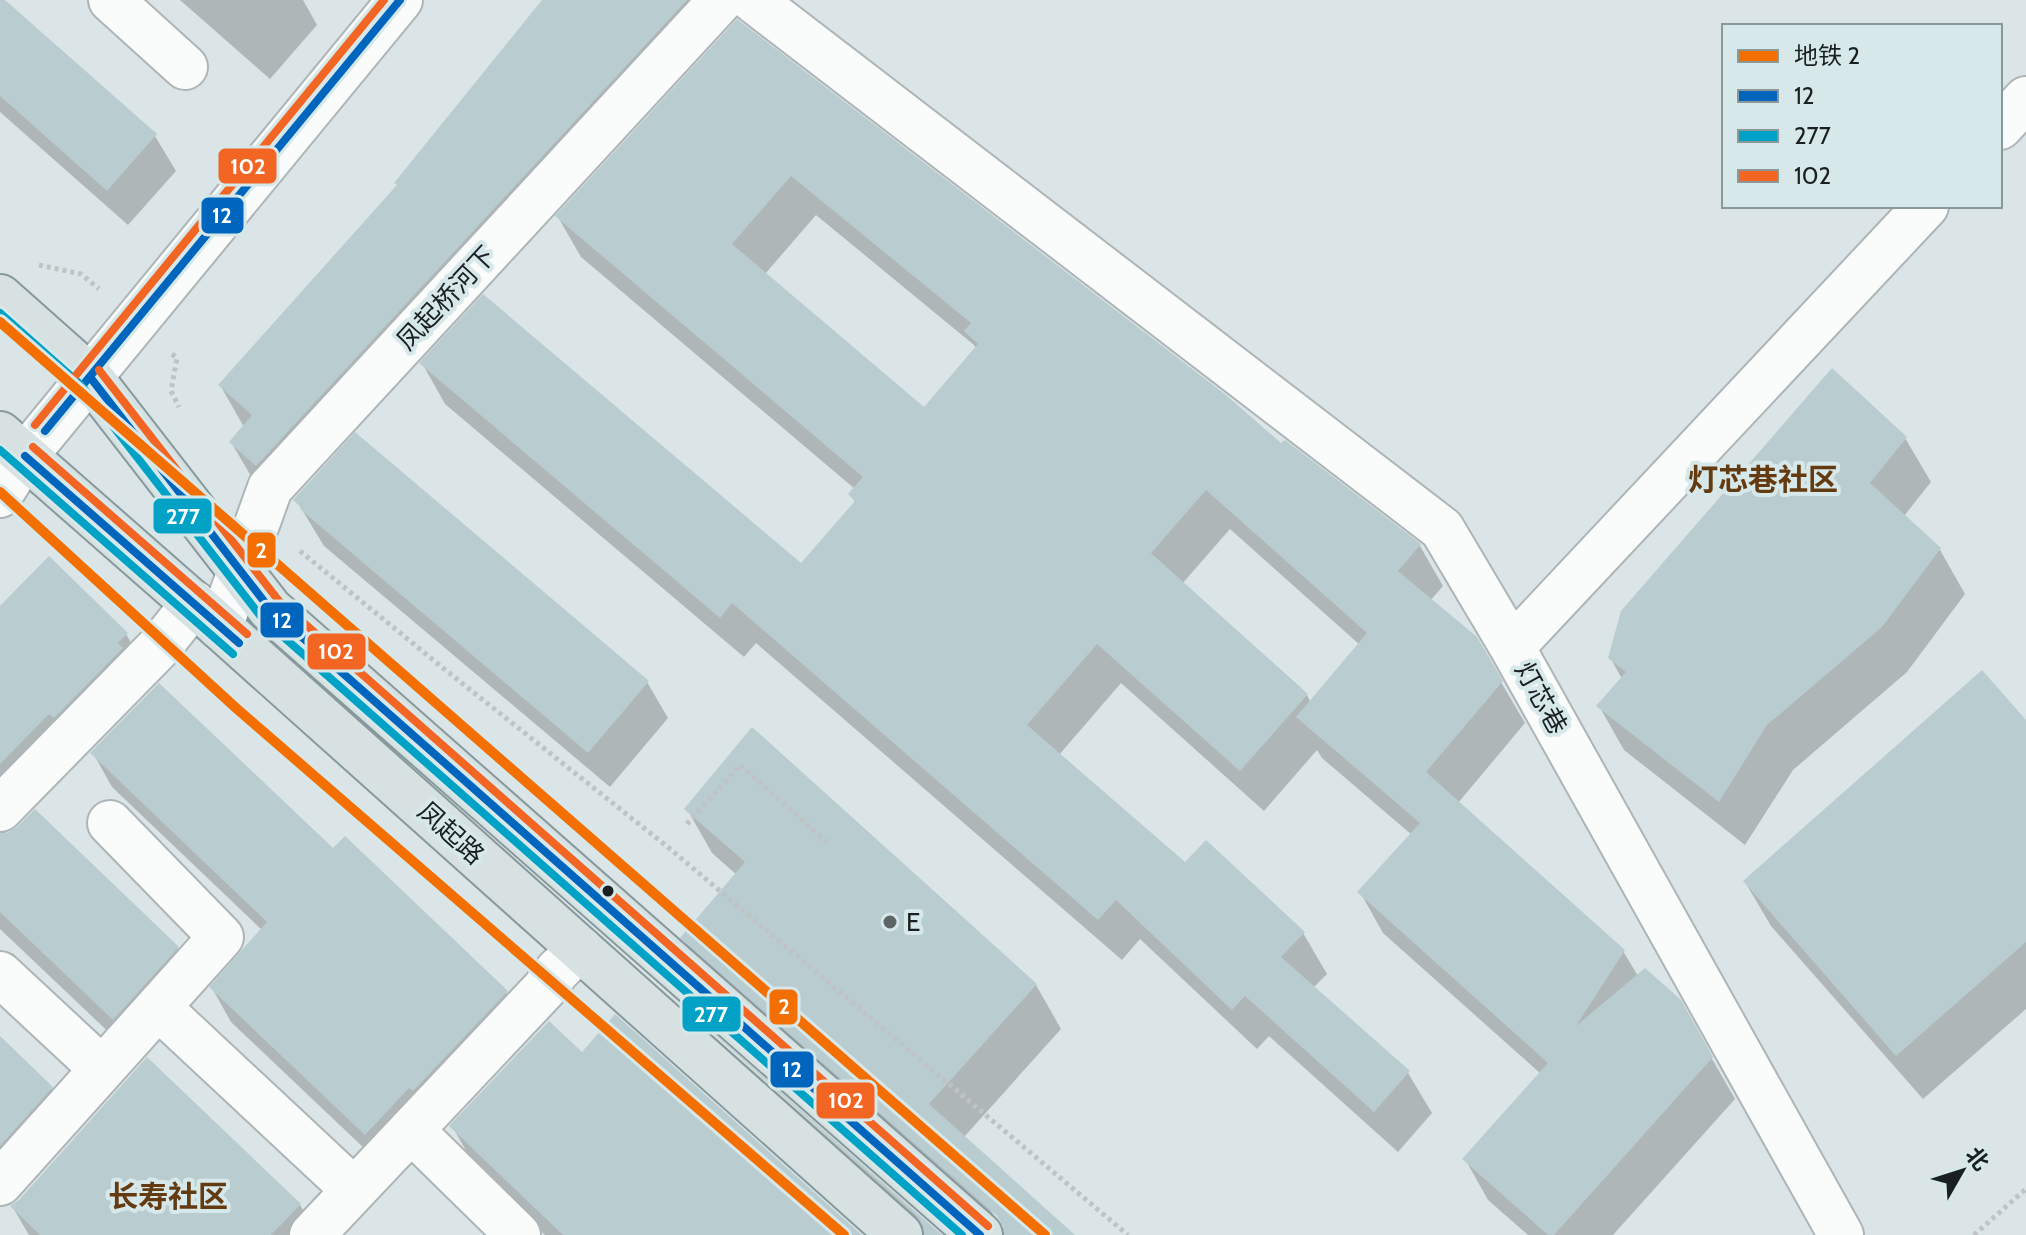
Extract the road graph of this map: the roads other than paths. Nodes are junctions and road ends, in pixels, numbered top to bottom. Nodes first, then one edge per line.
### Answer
1 (111, 0) edge
2 (400, 0) edge
3 (721, 0) edge
4 (753, 0) edge
5 (185, 67) dead end
6 (2026, 99) edge
7 (2002, 125) edge
8 (1924, 208) edge
9 (0, 297) edge
10 (90, 377) junction
11 (12, 445) edge
12 (0, 495) edge
13 (240, 571) junction
14 (207, 615) junction
15 (1512, 647) junction
16 (0, 809) edge
17 (110, 823) dead end
18 (580, 949) junction
19 (0, 974) edge
20 (158, 1007) junction
21 (102, 1069) junction
22 (411, 1130) junction
23 (0, 1183) edge
24 (354, 1190) junction
25 (322, 1231) edge
26 (518, 1235) edge
27 (900, 1235) edge
28 (980, 1235) edge
29 (1841, 1235) edge

1 - 5 street
2 - 10 street
3 - 13 street, 凤起桥河下
4 - 15 street
6 - 7 street
8 - 15 street, 灯芯巷
9 - 10 main road
10 - 11 street
10 - 13 main road
11 - 12 street
11 - 14 main road, 凤起路
13 - 14 street, 凤起桥河下
13 - 28 main road
14 - 16 street, 凤起桥河下
14 - 18 main road, 凤起路
15 - 29 street, 灯芯巷
17 - 20 street
18 - 22 street
18 - 27 main road, 凤起路
19 - 21 street
20 - 21 street
20 - 24 street
21 - 23 street
22 - 24 street
22 - 26 street
24 - 25 street

